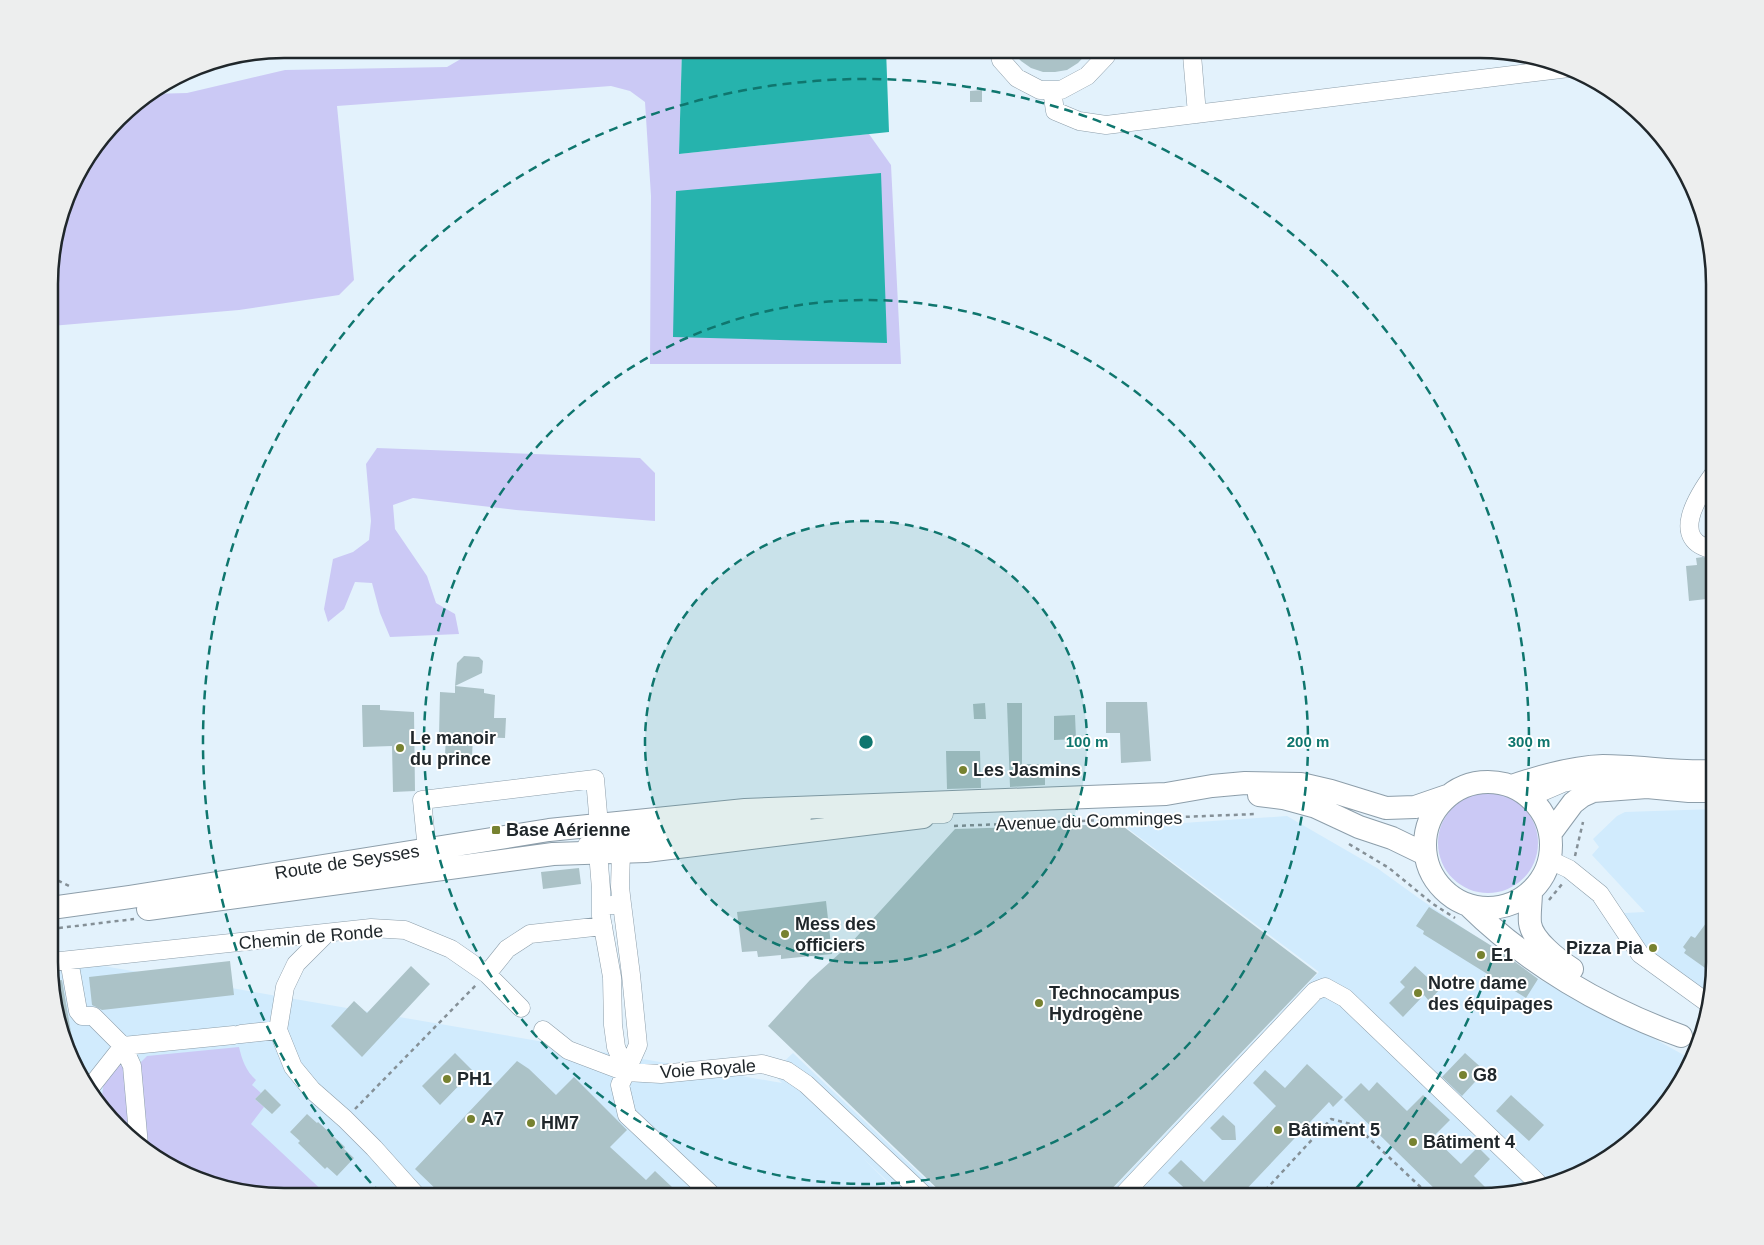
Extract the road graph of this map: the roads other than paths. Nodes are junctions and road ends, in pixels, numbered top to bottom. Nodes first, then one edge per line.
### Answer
1 (1000, 58) edge
2 (1104, 58) edge
3 (1192, 58) edge
4 (1555, 70) edge
5 (1052, 90) junction
6 (1197, 114) junction
7 (1706, 486) edge
8 (1706, 548) edge
9 (1706, 771) edge
10 (1647, 787) junction
11 (1520, 790) junction
12 (1706, 791) edge
13 (1447, 796) junction
14 (1550, 834) junction
15 (645, 836) junction
16 (605, 842) junction
17 (427, 850) junction
18 (1425, 854) junction
19 (1559, 864) junction
20 (1540, 896) junction
21 (622, 904) junction
22 (602, 906) junction
23 (58, 907) edge
24 (1463, 913) junction
25 (58, 921) edge
26 (603, 926) junction
27 (326, 934) junction
28 (69, 960) junction
29 (58, 961) edge
30 (487, 974) junction
31 (1703, 1000) edge
32 (520, 1008) dead end
33 (278, 1030) junction
34 (543, 1030) dead end
35 (1689, 1041) edge
36 (124, 1046) junction
37 (626, 1072) junction
38 (94, 1083) edge
39 (138, 1134) edge
40 (1536, 1181) edge
41 (410, 1188) edge
42 (704, 1188) edge
43 (916, 1188) edge
44 (1130, 1188) edge

1 - 5 street
2 - 5 street
3 - 6 street
4 - 6 street
5 - 6 street
7 - 8 street
9 - 11 main road
10 - 11 street
10 - 12 main road
10 - 14 main road
11 - 13 main road
11 - 14 main road
13 - 15 main road, Avenue du Comminges
13 - 18 main road
14 - 19 main road
15 - 16 main road, Route de Seysses
15 - 16 main road, Route de Seysses
15 - 18 main road, Avenue du Comminges
16 - 17 main road, Route de Seysses
16 - 17 street
16 - 21 street
16 - 22 street
16 - 25 main road, Route de Seysses
17 - 23 main road, Route de Seysses
18 - 24 main road
19 - 20 main road
19 - 31 street
20 - 24 main road
20 - 35 main road
21 - 22 street
21 - 37 street
22 - 26 street
24 - 35 main road
26 - 30 street
26 - 37 street
27 - 28 street, Chemin de Ronde
27 - 30 street, Chemin de Ronde
27 - 33 street
28 - 29 street, Chemin de Ronde
28 - 36 street
30 - 32 street, Chemin de Ronde
33 - 36 street
33 - 41 street
34 - 37 street, Voie Royale
36 - 38 street
36 - 39 street
37 - 42 street
37 - 43 street, Voie Royale
40 - 44 street

